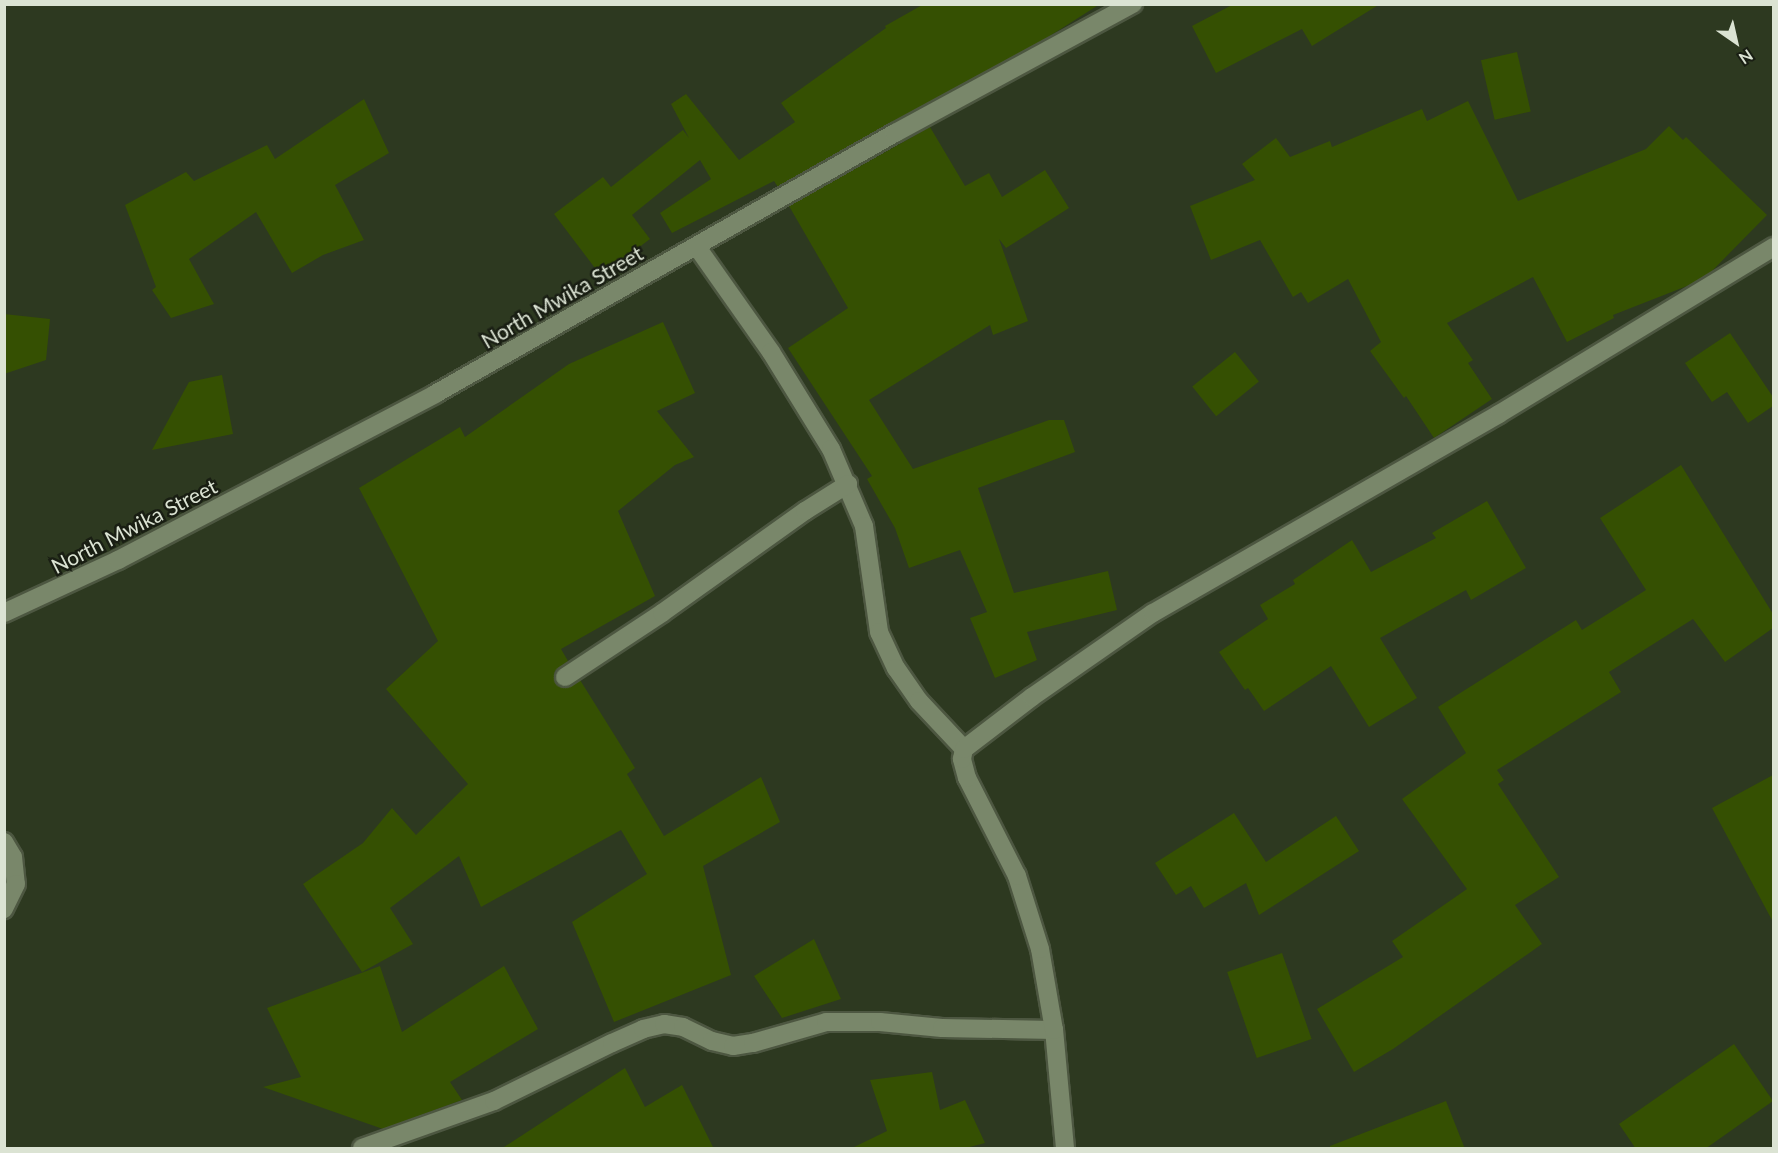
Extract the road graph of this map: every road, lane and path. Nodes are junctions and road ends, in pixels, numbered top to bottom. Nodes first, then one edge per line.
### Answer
1 (1133, 4) edge
2 (697, 247) junction
3 (1773, 247) edge
4 (848, 484) junction
5 (4, 614) edge
6 (565, 677) dead end
7 (964, 749) junction
8 (4, 842) edge
9 (4, 909) edge
10 (1054, 1030) junction
11 (362, 1149) edge
12 (1065, 1149) edge

1 - 2 street, North Mwika Street
2 - 4 street
2 - 5 street, North Mwika Street
3 - 7 street
4 - 6 street
4 - 7 street
7 - 10 street
8 - 9 street
10 - 11 street
10 - 12 street

